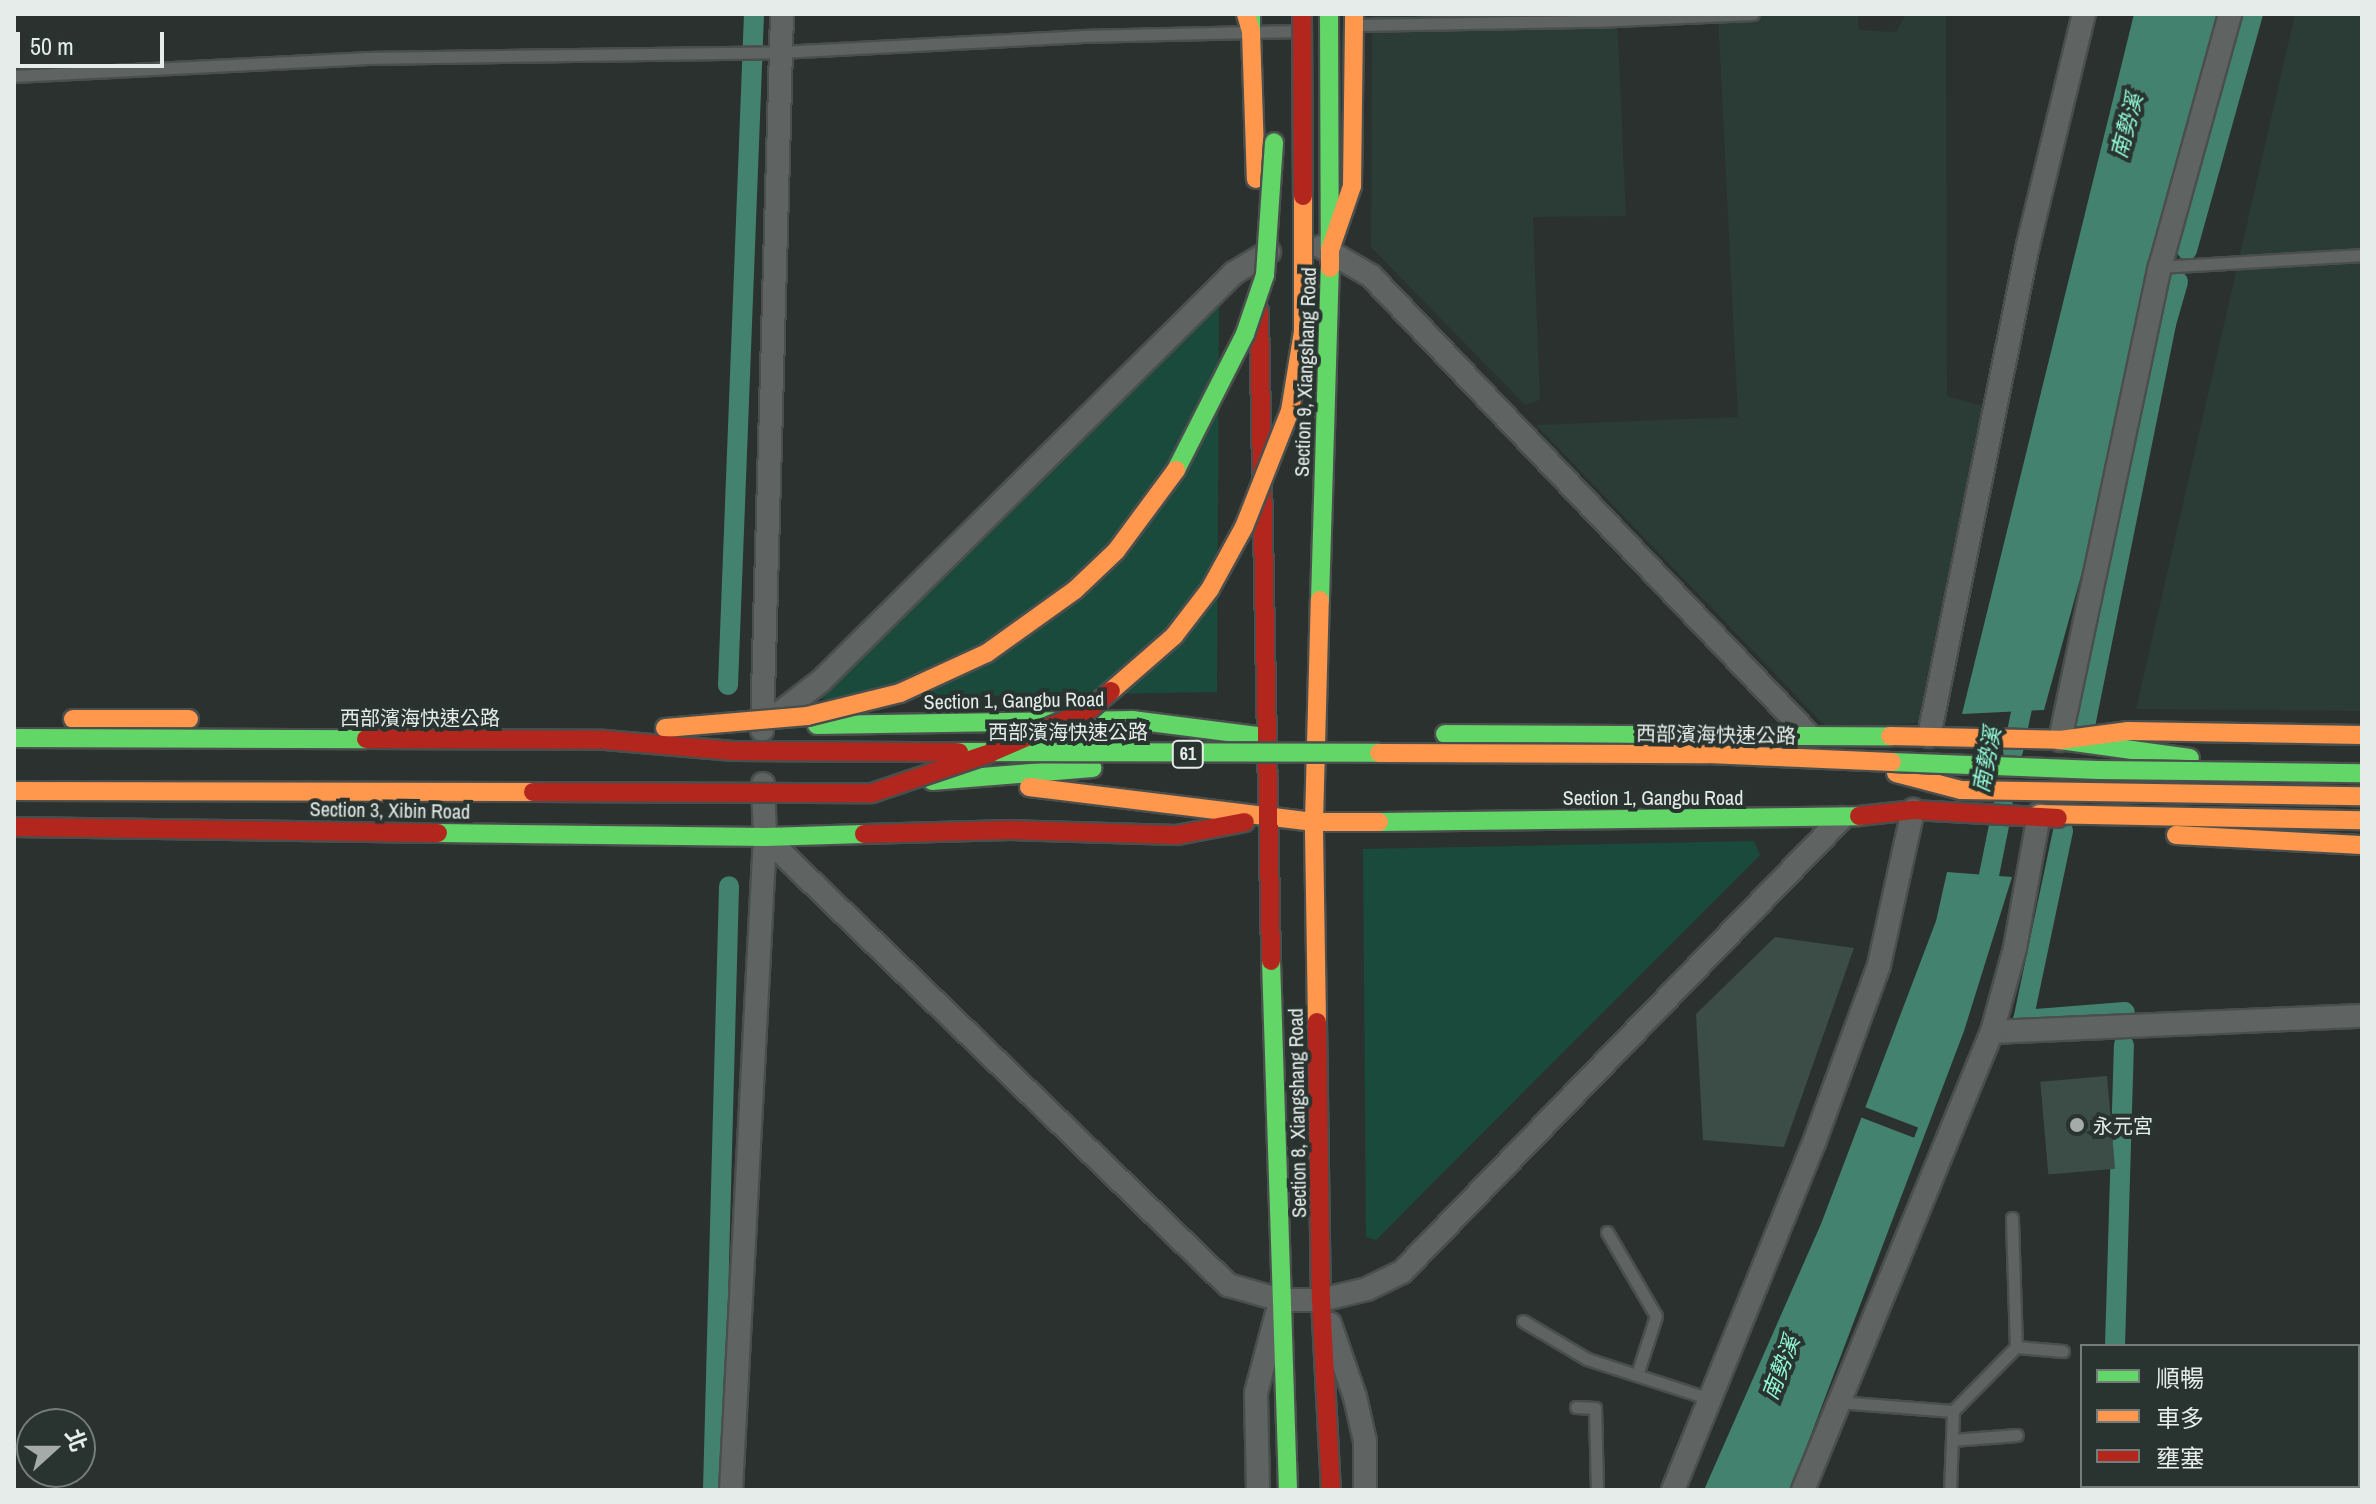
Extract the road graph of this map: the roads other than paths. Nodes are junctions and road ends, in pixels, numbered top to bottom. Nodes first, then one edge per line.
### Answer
1 (782, 14) edge
2 (1275, 14) edge
3 (1302, 14) edge
4 (1753, 14) edge
5 (2084, 14) edge
6 (2230, 14) edge
7 (1251, 18) edge
8 (1354, 19) edge
9 (1290, 23) edge
10 (1329, 23) edge
11 (1275, 44) dead end
12 (780, 52) junction
13 (14, 76) edge
14 (1275, 120) dead end
15 (1330, 250) junction
16 (2362, 255) edge
17 (1258, 257) junction
18 (2160, 267) junction
19 (14, 721) edge
20 (762, 726) junction
21 (1808, 734) junction
22 (2362, 735) edge
23 (1316, 736) junction
24 (1929, 736) junction
25 (1266, 737) junction
26 (14, 738) edge
27 (605, 740) junction
28 (2060, 740) junction
29 (2362, 760) edge
30 (723, 769) dead end
31 (818, 771) dead end
32 (882, 771) dead end
33 (2362, 773) edge
34 (1106, 774) dead end
35 (1250, 776) dead end
36 (1330, 777) dead end
37 (14, 778) edge
38 (976, 780) junction
39 (763, 781) junction
40 (1886, 784) dead end
41 (2362, 790) edge
42 (14, 791) edge
43 (2235, 796) junction
44 (2362, 796) edge
45 (1913, 810) junction
46 (2039, 814) junction
47 (1267, 818) junction
48 (1842, 818) junction
49 (2362, 820) edge
50 (1314, 822) junction
51 (14, 827) edge
52 (765, 837) junction
53 (2362, 845) edge
54 (2362, 1016) edge
55 (1992, 1032) junction
56 (2012, 1218) dead end
57 (1607, 1232) dead end
58 (1281, 1300) junction
59 (1321, 1300) junction
60 (1523, 1321) dead end
61 (2016, 1347) junction
62 (2063, 1351) dead end
63 (1637, 1375) junction
64 (1710, 1399) junction
65 (1838, 1402) junction
66 (1576, 1407) dead end
67 (1953, 1411) junction
68 (2017, 1435) dead end
69 (1952, 1440) junction
70 (731, 1490) edge
71 (1258, 1490) edge
72 (1288, 1490) edge
73 (1331, 1490) edge
74 (1365, 1490) edge
75 (1597, 1490) edge
76 (1673, 1490) edge
77 (1803, 1490) edge
78 (1950, 1490) edge

1 - 12 street
2 - 11 main road
3 - 42 main road, bridge
4 - 8 lane
5 - 24 street
6 - 18 street
7 - 9 lane
7 - 12 lane
7 - 17 main road, Section 9, Xiangshang Road
8 - 10 lane
8 - 15 main road, Section 9, Xiangshang Road
9 - 10 lane
9 - 15 main road
10 - 15 main road
12 - 13 lane
12 - 20 street
14 - 27 main road, bridge
15 - 17 street
15 - 21 street
15 - 23 main road, Section 9, Xiangshang Road
16 - 18 lane
17 - 20 street
17 - 25 main road, Section 9, Xiangshang Road
18 - 28 street
19 - 20 main road
20 - 25 main road, Section 1, Gangbu Road
20 - 39 street
21 - 23 main road, Section 1, Gangbu Road
21 - 24 main road, Section 1, Gangbu Road
21 - 43 main road, Section 1, Gangbu Road
22 - 28 main road, Section 1, Gangbu Road
23 - 25 main road, Section 1, Gangbu Road
23 - 50 main road, Section 8, Xiangshang Road
24 - 28 main road, Section 1, Gangbu Road
25 - 38 main road, Section 1, Gangbu Road
25 - 47 main road, Section 8, Xiangshang Road
26 - 27 main road, 西部濱海快速公路 / 61, bridge
27 - 33 main road, 西部濱海快速公路 / 61, bridge
28 - 29 main road
30 - 31 main road
32 - 34 main road, 西部濱海快速公路, bridge
35 - 36 main road
37 - 39 main road, Section 3, Xibin Road
38 - 39 main road, Section 1, Gangbu Road
38 - 47 main road, Section 1, Gangbu Road
39 - 52 street
40 - 41 main road
43 - 44 main road, Section 1, Gangbu Road
43 - 46 main road, Section 1, Gangbu Road
45 - 46 main road, Section 1, Gangbu Road
45 - 48 main road, Section 1, Gangbu Road
45 - 64 street
46 - 49 main road
46 - 53 main road, Section 1, Gangbu Road
46 - 55 street
47 - 50 main road, Section 1, Gangbu Road
47 - 52 main road, Section 1, Gangbu Road
47 - 58 main road, Section 8, Xiangshang Road
48 - 50 main road, Section 1, Gangbu Road
48 - 59 street
50 - 59 main road, Section 8, Xiangshang Road
51 - 52 main road, Section 3, Xibin Road
52 - 58 street
52 - 70 street
54 - 55 street
55 - 65 street
56 - 61 lane
57 - 63 lane
58 - 59 street
58 - 71 street
58 - 72 main road, Section 8, Xiangshang Road
59 - 73 main road, Section 8, Xiangshang Road
59 - 74 street
60 - 63 lane
61 - 62 lane
61 - 67 lane
63 - 64 lane
64 - 76 street
65 - 67 lane
65 - 77 street
66 - 75 lane
67 - 69 lane
68 - 69 lane
69 - 78 lane

